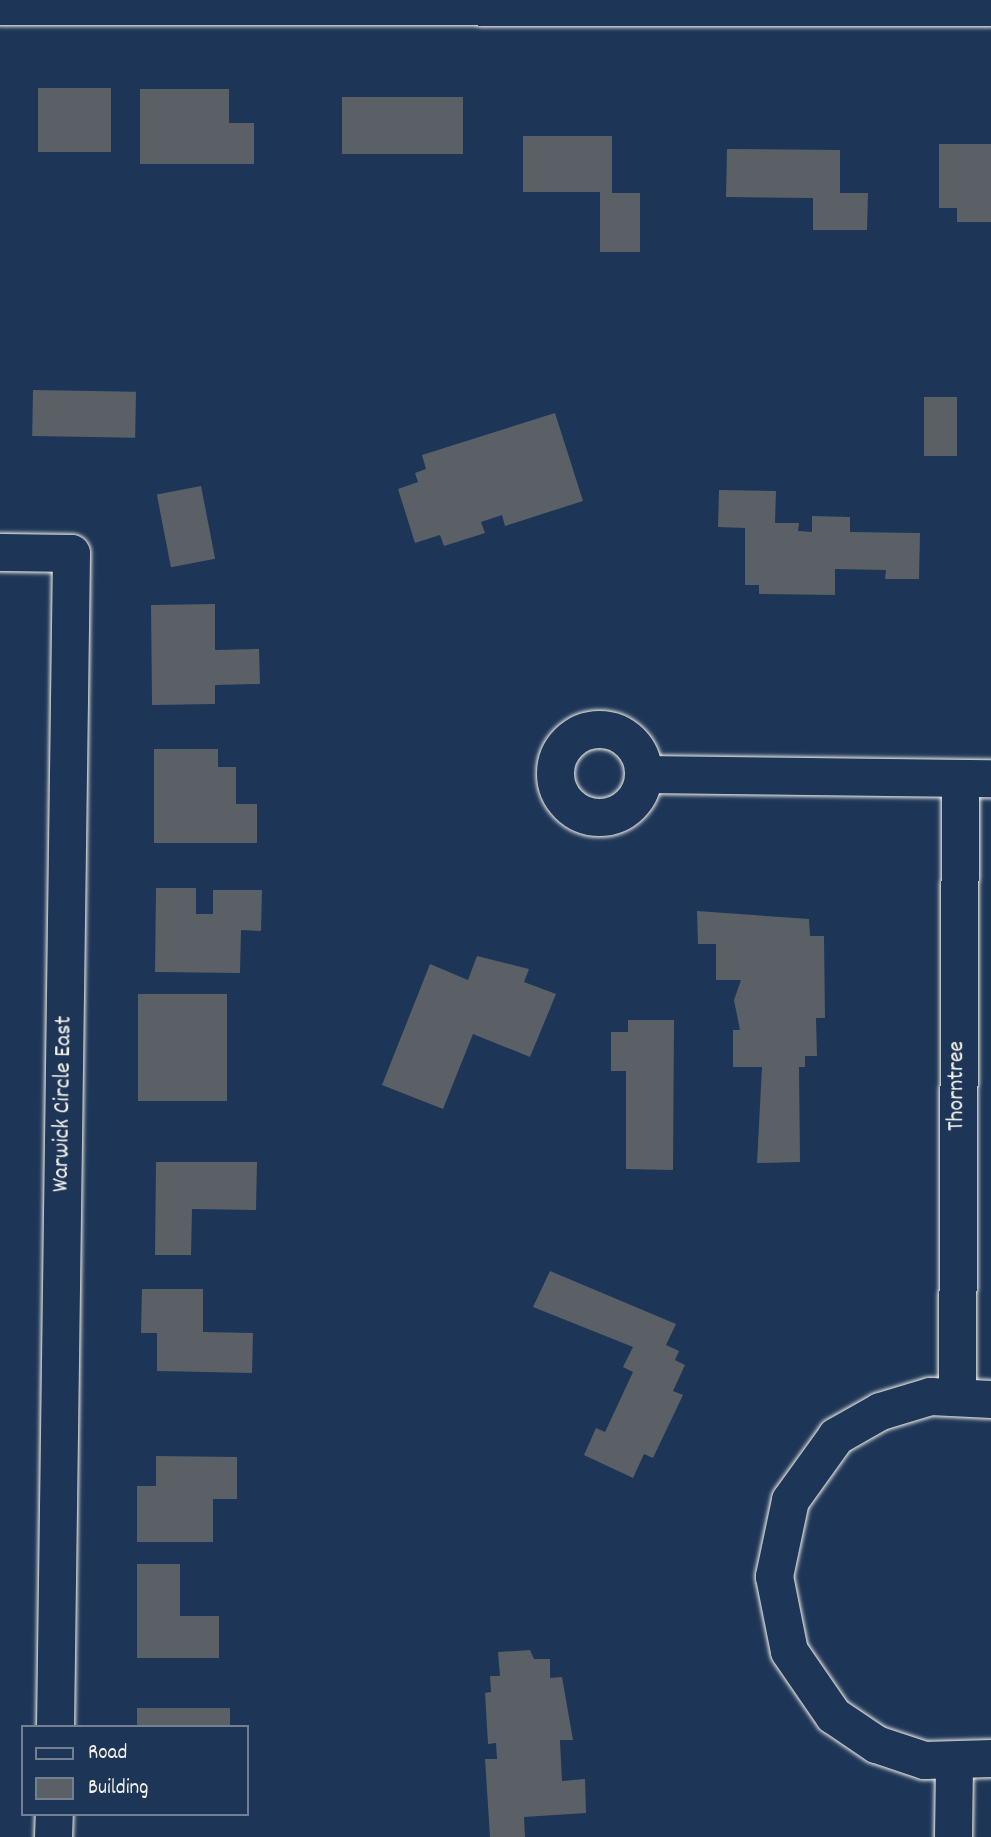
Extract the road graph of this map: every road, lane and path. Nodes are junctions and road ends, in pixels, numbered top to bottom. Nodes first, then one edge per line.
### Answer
1 (94, 4) edge
2 (651, 4) edge
3 (0, 6) edge
4 (991, 7) edge
5 (0, 552) edge
6 (644, 774) dead end
7 (976, 778) edge
8 (974, 1397) edge
9 (55, 1725) edge
10 (991, 1758) edge
11 (954, 1764) junction
12 (54, 1816) edge
13 (54, 1837) edge
14 (953, 1837) edge

1 - 2 street
1 - 3 street
2 - 4 street
5 - 9 street, Warwick Circle East
6 - 7 street, Thorntree
7 - 8 street, Thorntree
8 - 11 street, Thorntree
10 - 11 street, Thorntree
11 - 14 street
12 - 13 street

